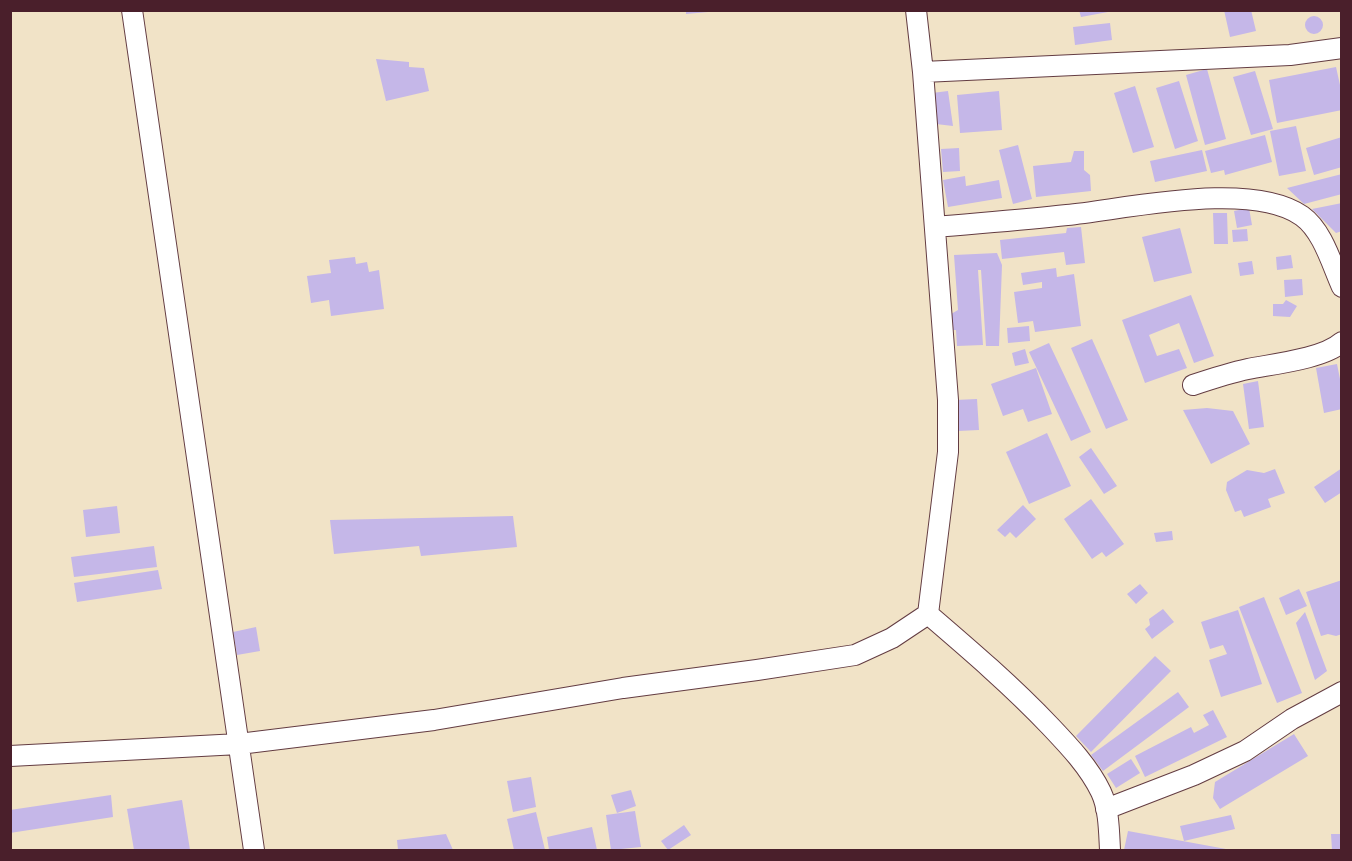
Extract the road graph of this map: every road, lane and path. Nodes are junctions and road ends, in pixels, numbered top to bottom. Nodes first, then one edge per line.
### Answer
1 (132, 10) edge
2 (916, 10) edge
3 (1341, 48) edge
4 (923, 72) junction
5 (935, 227) junction
6 (1341, 287) edge
7 (1341, 342) edge
8 (1193, 385) dead end
9 (928, 614) junction
10 (1341, 692) edge
11 (239, 744) junction
12 (10, 756) edge
13 (1106, 809) junction
14 (254, 850) edge
15 (1110, 850) edge

1 - 11 street
2 - 4 street
3 - 4 street
4 - 5 street
5 - 6 street
5 - 9 street
7 - 8 street
9 - 11 street
9 - 13 street
10 - 13 street
11 - 12 street
11 - 14 street
13 - 15 street

